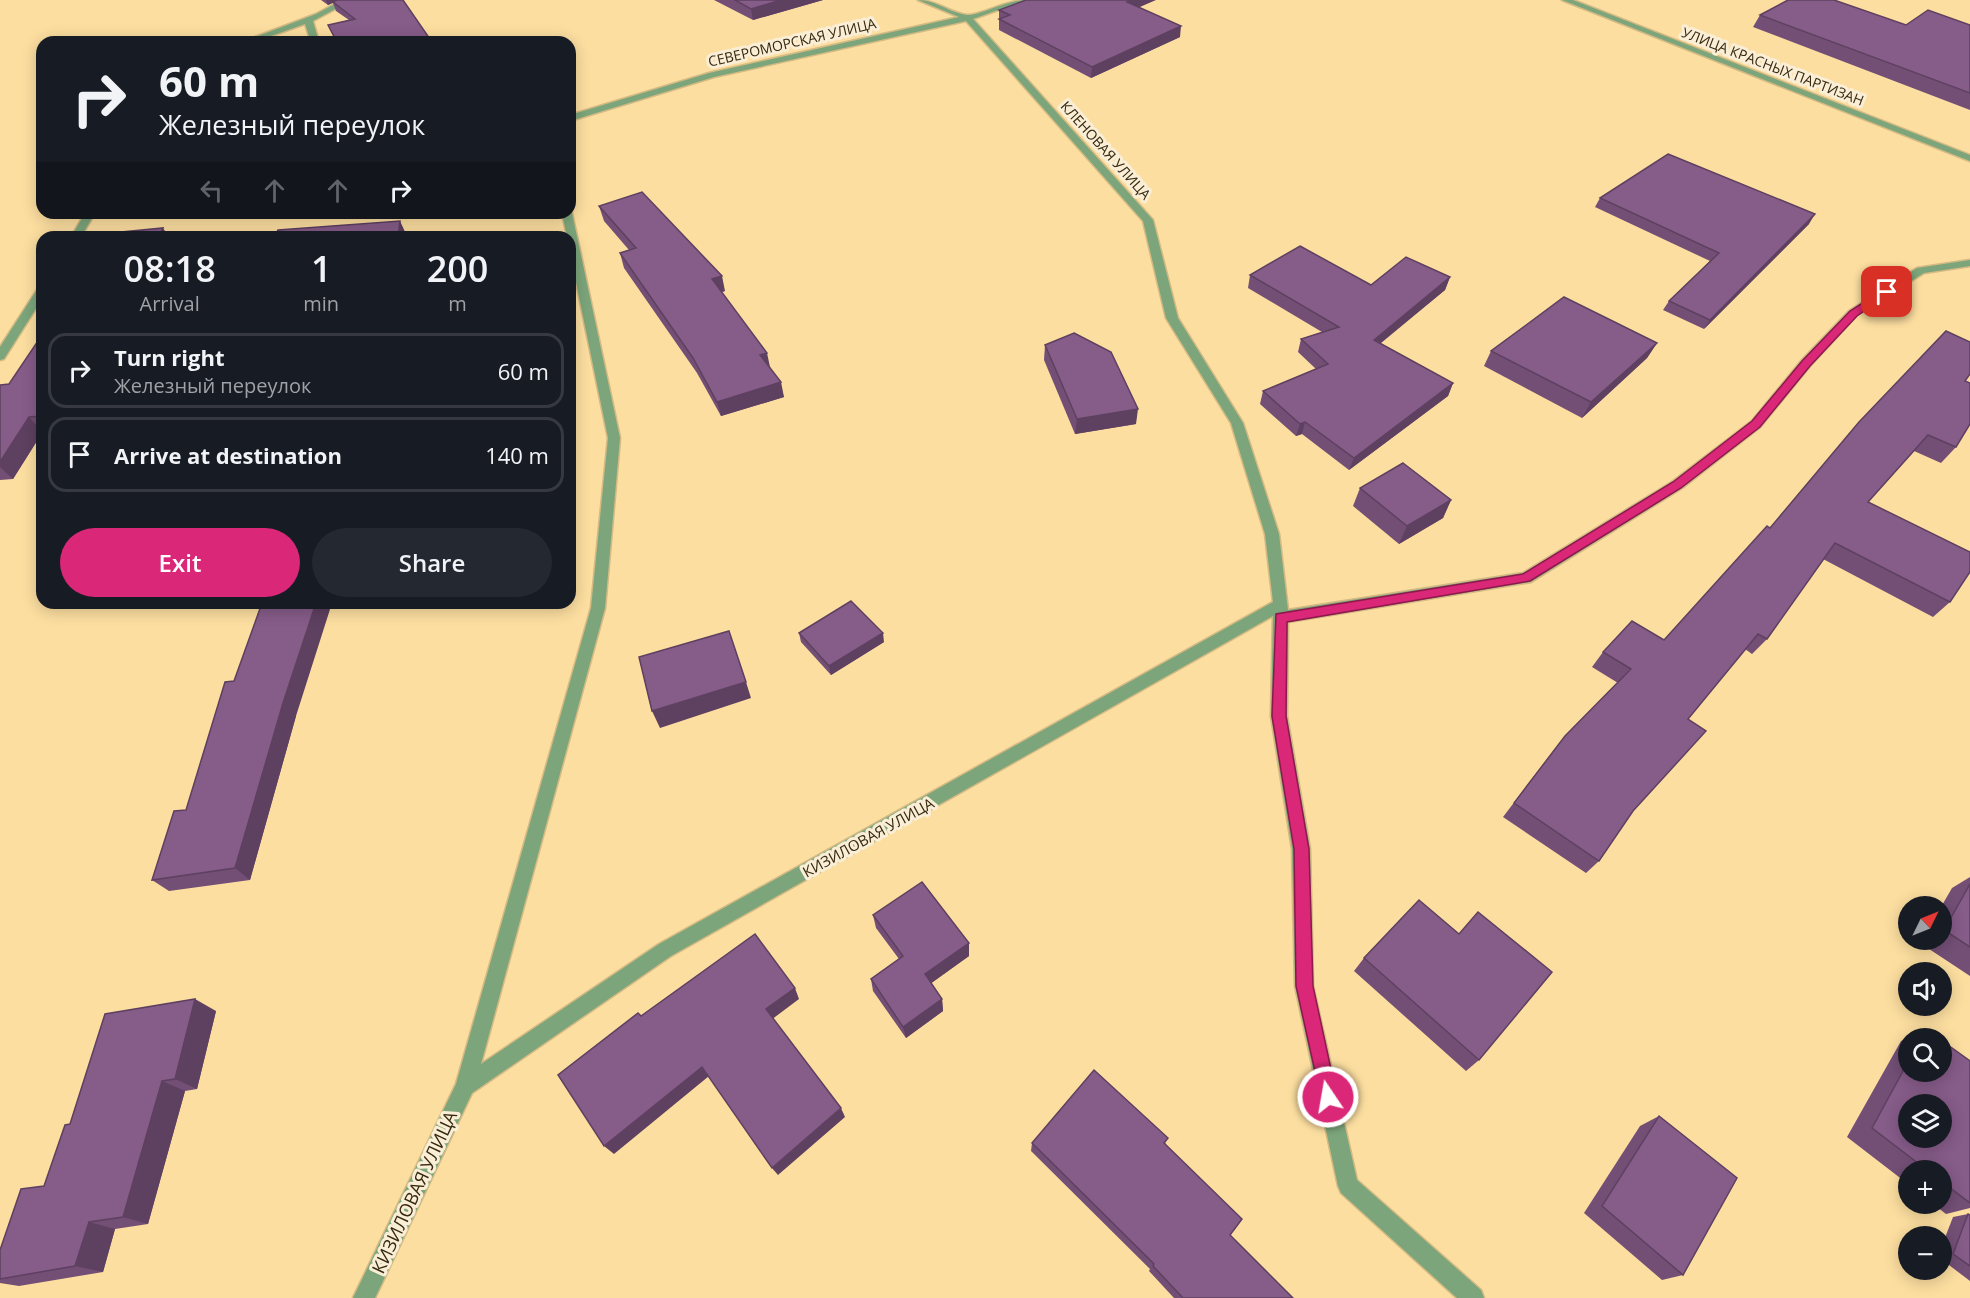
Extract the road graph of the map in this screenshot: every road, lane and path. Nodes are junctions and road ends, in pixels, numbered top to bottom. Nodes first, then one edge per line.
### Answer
1 (348, 0) edge
2 (922, 0) edge
3 (1022, 0) edge
4 (1566, 0) edge
5 (968, 18) junction
6 (308, 20) junction
7 (263, 36) edge
8 (313, 36) edge
9 (576, 116) edge
10 (1970, 158) edge
11 (576, 256) edge
12 (1970, 263) edge
13 (36, 299) edge
14 (0, 356) edge
15 (1281, 611) junction
16 (465, 1086) junction
17 (364, 1298) edge
18 (1473, 1298) edge

1 - 6 street
2 - 5 street, КЛЕНОВАЯ УЛИЦА
3 - 5 street, СЕВЕРОМОРСКАЯ УЛИЦА
4 - 10 street, УЛИЦА КРАСНЫХ ПАРТИЗАН
5 - 9 street, СЕВЕРОМОРСКАЯ УЛИЦА
5 - 15 street, КЛЕНОВАЯ УЛИЦА
6 - 7 street
6 - 8 street
11 - 16 street, КИЗИЛОВАЯ УЛИЦА
12 - 15 street
13 - 14 street
15 - 16 street, КИЗИЛОВАЯ УЛИЦА
15 - 18 street, КЛЕНОВАЯ УЛИЦА
16 - 17 street, КИЗИЛОВАЯ УЛИЦА

